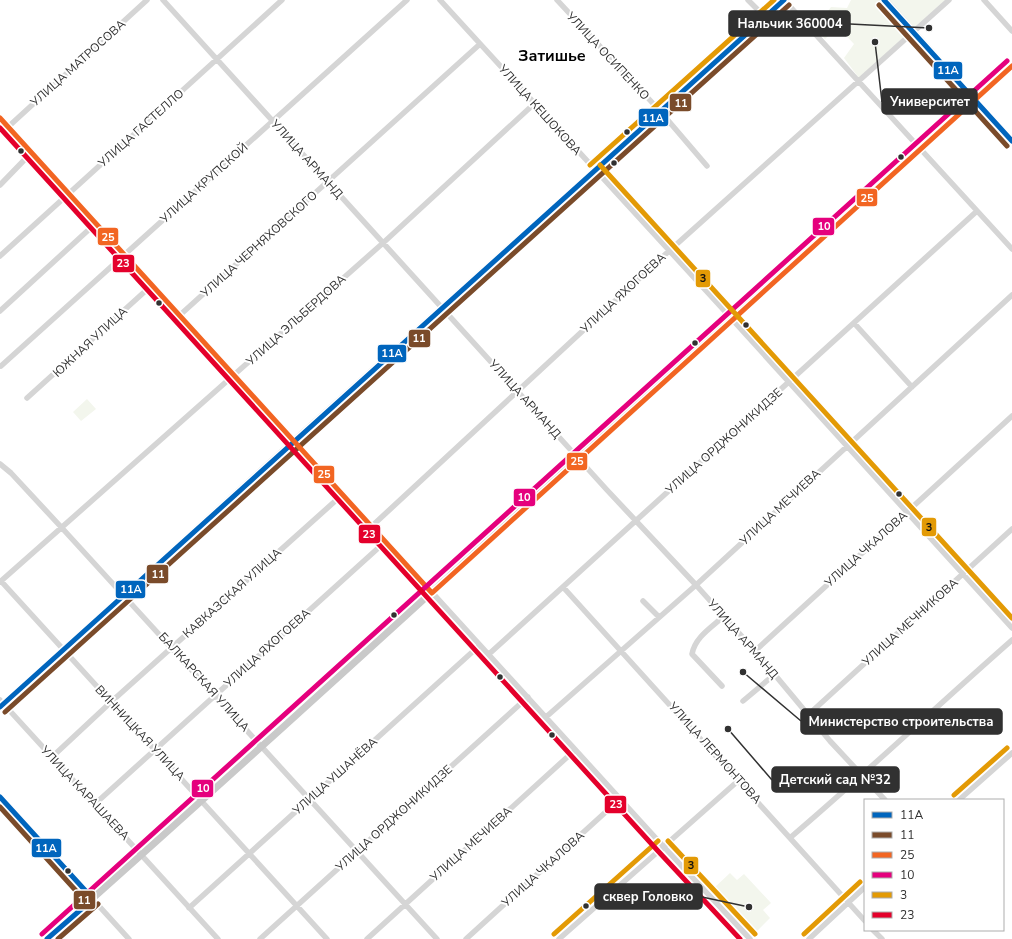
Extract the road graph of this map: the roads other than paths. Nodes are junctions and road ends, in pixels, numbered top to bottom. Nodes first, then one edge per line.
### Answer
1 (147, 0) edge
2 (163, 0) edge
3 (282, 0) edge
4 (406, 0) edge
5 (440, 0) edge
6 (557, 0) edge
7 (748, 0) edge
8 (784, 0) edge
9 (949, 0) edge
10 (984, 0) edge
11 (886, 1) edge
12 (765, 17) junction
13 (1012, 31) edge
14 (913, 32) junction
15 (480, 44) junction
16 (216, 59) junction
17 (1012, 66) edge
18 (858, 82) junction
19 (975, 99) junction
20 (535, 103) junction
21 (660, 111) junction
22 (0, 118) edge
23 (273, 121) junction
24 (8, 127) junction
25 (1012, 141) edge
26 (920, 149) junction
27 (32, 152) junction
28 (707, 166) dead end
29 (595, 170) junction
30 (327, 182) junction
31 (0, 185) edge
32 (68, 193) junction
33 (977, 211) junction
34 (96, 223) junction
35 (383, 243) junction
36 (1012, 249) edge
37 (669, 251) junction
38 (124, 254) junction
39 (0, 256) edge
40 (152, 285) junction
41 (1012, 295) edge
42 (442, 308) junction
43 (0, 311) edge
44 (180, 315) junction
45 (732, 318) junction
46 (854, 322) junction
47 (1, 366) edge
48 (234, 375) junction
49 (789, 382) junction
50 (912, 387) junction
51 (517, 390) junction
52 (27, 398) dead end
53 (1012, 416) edge
54 (294, 440) junction
55 (847, 447) junction
56 (578, 458) junction
57 (0, 464) edge
58 (343, 494) junction
59 (907, 512) junction
60 (636, 520) junction
61 (372, 526) junction
62 (62, 528) junction
63 (1012, 529) edge
64 (386, 541) junction
65 (963, 574) junction
66 (0, 582) edge
67 (696, 585) junction
68 (563, 586) junction
69 (432, 592) junction
70 (123, 595) junction
71 (643, 601) dead end
72 (724, 616) junction
73 (659, 617) junction
74 (1012, 628) edge
75 (1012, 640) edge
76 (480, 645) junction
77 (172, 648) junction
78 (63, 650) junction
79 (622, 650) junction
80 (755, 651) junction
81 (489, 654) junction
82 (774, 674) junction
83 (722, 686) dead end
84 (215, 695) junction
85 (528, 697) junction
86 (743, 701) dead end
87 (111, 702) junction
88 (1, 703) edge
89 (808, 715) junction
90 (546, 717) junction
91 (262, 746) junction
92 (155, 750) junction
93 (575, 750) junction
94 (1012, 753) edge
95 (52, 757) junction
96 (863, 775) junction
97 (739, 780) junction
98 (0, 797) edge
99 (310, 799) junction
100 (620, 799) junction
101 (884, 799) edge
102 (960, 799) edge
103 (202, 801) junction
104 (96, 803) junction
105 (790, 837) junction
106 (663, 846) junction
107 (357, 852) junction
108 (250, 854) junction
109 (141, 855) junction
110 (864, 888) edge
111 (93, 899) junction
112 (848, 902) junction
113 (405, 905) junction
114 (297, 906) junction
115 (189, 908) junction
116 (864, 920) edge
117 (875, 931) edge
118 (47, 939) edge
119 (130, 939) edge
120 (218, 939) edge
121 (260, 939) edge
122 (327, 939) edge
123 (367, 939) edge
124 (437, 939) edge
125 (466, 939) edge
126 (559, 939) edge
127 (750, 939) edge
128 (809, 939) edge
129 (882, 939) edge

1 - 24 street, УЛИЦА МАТРОСОВА
2 - 16 street, УЛИЦА АРМАНД
3 - 16 street, УЛИЦА ГАСТЕЛЛО
4 - 23 street, УЛИЦА КРУПСКОЙ
5 - 15 street, УЛИЦА КЕШОКОВА
6 - 21 street, УЛИЦА ОСИПЕНКО
7 - 12 street
8 - 12 street
8 - 18 street
9 - 14 street, УЛИЦА ЯХОГОЕВА
10 - 13 street
11 - 14 street
12 - 21 street
14 - 18 street, УЛИЦА ЯХОГОЕВА
14 - 19 street
15 - 20 street, УЛИЦА КЕШОКОВА
15 - 30 street, УЛИЦА ЧЕРНЯХОВСКОГО
16 - 23 street, УЛИЦА АРМАНД
16 - 32 street, УЛИЦА ГАСТЕЛЛО
17 - 19 main road
18 - 26 street
18 - 37 street, УЛИЦА ЯХОГОЕВА
19 - 25 street
19 - 26 main road
20 - 29 street, УЛИЦА КЕШОКОВА
20 - 35 street, УЛИЦА ЭЛЬБЕРДОВА
21 - 28 street, УЛИЦА ОСИПЕНКО
21 - 29 street
22 - 24 street
23 - 30 street, УЛИЦА АРМАНД
23 - 38 street, УЛИЦА КРУПСКОЙ
24 - 27 street
26 - 33 street
26 - 45 main road
27 - 31 street
27 - 32 street
29 - 37 street, УЛИЦА КЕШОКОВА
29 - 42 street
30 - 35 street, УЛИЦА АРМАНД
30 - 44 street, УЛИЦА ЧЕРНЯХОВСКОГО
32 - 34 street
32 - 39 street, УЛИЦА ГАСТЕЛЛО
33 - 36 street
33 - 46 street, УЛИЦА ОРДЖОНИКИДЗЕ
34 - 38 street
34 - 43 street
35 - 42 street, УЛИЦА АРМАНД
35 - 48 street, УЛИЦА ЭЛЬБЕРДОВА
37 - 45 street, УЛИЦА КЕШОКОВА
37 - 51 street, УЛИЦА ЯХОГОЕВА
38 - 40 street
38 - 47 street, УЛИЦА КРУПСКОЙ
40 - 44 street
40 - 52 street, ЮЖНАЯ УЛИЦА
41 - 50 street, УЛИЦА МЕЧИЕВА
42 - 51 street, УЛИЦА АРМАНД
42 - 54 street
44 - 48 street
45 - 49 street, УЛИЦА КЕШОКОВА
45 - 56 main road
46 - 49 street, УЛИЦА ОРДЖОНИКИДЗЕ
46 - 50 street
48 - 54 street
48 - 62 street, УЛИЦА ЭЛЬБЕРДОВА
49 - 55 street, УЛИЦА КЕШОКОВА
49 - 60 street, УЛИЦА ОРДЖОНИКИДЗЕ
50 - 55 street, УЛИЦА МЕЧИЕВА
51 - 56 street, УЛИЦА АРМАНД
51 - 61 street, УЛИЦА ЯХОГОЕВА
53 - 59 street, УЛИЦА ЧКАЛОВА
54 - 58 street
54 - 70 street
55 - 59 street, УЛИЦА КЕШОКОВА
55 - 67 street, УЛИЦА МЕЧИЕВА
56 - 60 street, УЛИЦА АРМАНД
56 - 69 main road
57 - 62 street, БАЛКАРСКАЯ УЛИЦА
58 - 61 street
58 - 77 street, КАВКАЗСКАЯ УЛИЦА
59 - 65 street, УЛИЦА КЕШОКОВА
59 - 80 street, УЛИЦА ЧКАЛОВА
60 - 67 street, УЛИЦА АРМАНД
60 - 68 street, УЛИЦА ОРДЖОНИКИДЗЕ
61 - 64 street
62 - 66 street, УЛИЦА ЭЛЬБЕРДОВА
62 - 70 street, БАЛКАРСКАЯ УЛИЦА
63 - 65 street, УЛИЦА МЕЧНИКОВА
64 - 69 street
64 - 84 street, УЛИЦА ЯХОГОЕВА
65 - 74 street, УЛИЦА КЕШОКОВА
65 - 89 street, УЛИЦА МЕЧНИКОВА
66 - 78 street, ВИННИЦКАЯ УЛИЦА
67 - 72 street, УЛИЦА АРМАНД
67 - 73 street, УЛИЦА МЕЧИЕВА
68 - 79 street, УЛИЦА ЛЕРМОНТОВА
68 - 81 street, УЛИЦА ОРДЖОНИКИДЗЕ
69 - 76 street
69 - 91 main road
70 - 77 street, БАЛКАРСКАЯ УЛИЦА
70 - 78 street
71 - 73 street
72 - 80 street, УЛИЦА АРМАНД
72 - 83 street
73 - 79 street, УЛИЦА МЕЧИЕВА
75 - 96 street
76 - 81 street
76 - 99 street, УЛИЦА УШАНЁВА
77 - 84 street, БАЛКАРСКАЯ УЛИЦА
77 - 87 street, КАВКАЗСКАЯ УЛИЦА
78 - 87 street, ВИННИЦКАЯ УЛИЦА
78 - 88 street
79 - 90 street, УЛИЦА МЕЧИЕВА
79 - 97 street, УЛИЦА ЛЕРМОНТОВА
80 - 82 street, УЛИЦА АРМАНД
81 - 85 street
82 - 86 street
82 - 89 street, УЛИЦА АРМАНД
84 - 91 street, БАЛКАРСКАЯ УЛИЦА
84 - 92 street, УЛИЦА ЯХОГОЕВА
85 - 90 street
85 - 107 street, УЛИЦА ОРДЖОНИКИДЗЕ
87 - 92 street, ВИННИЦКАЯ УЛИЦА
87 - 95 street, КАВКАЗСКАЯ УЛИЦА
88 - 95 street, УЛИЦА КАРАШАЕВА
89 - 96 street, УЛИЦА АРМАНД
90 - 93 street
91 - 99 street, БАЛКАРСКАЯ УЛИЦА
91 - 103 main road
92 - 103 street, ВИННИЦКАЯ УЛИЦА
92 - 104 street, УЛИЦА ЯХОГОЕВА
93 - 100 street
93 - 113 street, УЛИЦА МЕЧИЕВА
94 - 102 street
95 - 104 street, УЛИЦА КАРАШАЕВА
96 - 101 street, УЛИЦА АРМАНД
96 - 105 street
97 - 105 street, УЛИЦА ЛЕРМОНТОВА
97 - 106 street
98 - 111 street
99 - 107 street, БАЛКАРСКАЯ УЛИЦА
99 - 108 street, УЛИЦА УШАНЁВА
100 - 106 street
100 - 125 street, УЛИЦА ЧКАЛОВА
103 - 108 street, ВИННИЦКАЯ УЛИЦА
103 - 109 main road
104 - 109 street, УЛИЦА КАРАШАЕВА
105 - 112 street, УЛИЦА ЛЕРМОНТОВА
106 - 126 street
106 - 127 street
107 - 113 street, БАЛКАРСКАЯ УЛИЦА
107 - 114 street, УЛИЦА ОРДЖОНИКИДЗЕ
108 - 114 street, ВИННИЦКАЯ УЛИЦА
108 - 115 street, УЛИЦА УШАНЁВА
109 - 111 main road
109 - 115 street, УЛИЦА КАРАШАЕВА
110 - 112 street
111 - 118 main road
111 - 119 street
112 - 116 street, УЛИЦА ЛЕРМОНТОВА
112 - 128 street
113 - 123 street, УЛИЦА МЕЧИЕВА
113 - 124 street, БАЛКАРСКАЯ УЛИЦА
114 - 121 street, УЛИЦА ОРДЖОНИКИДЗЕ
114 - 122 street, ВИННИЦКАЯ УЛИЦА
115 - 120 street, УЛИЦА КАРАШАЕВА
117 - 129 street

